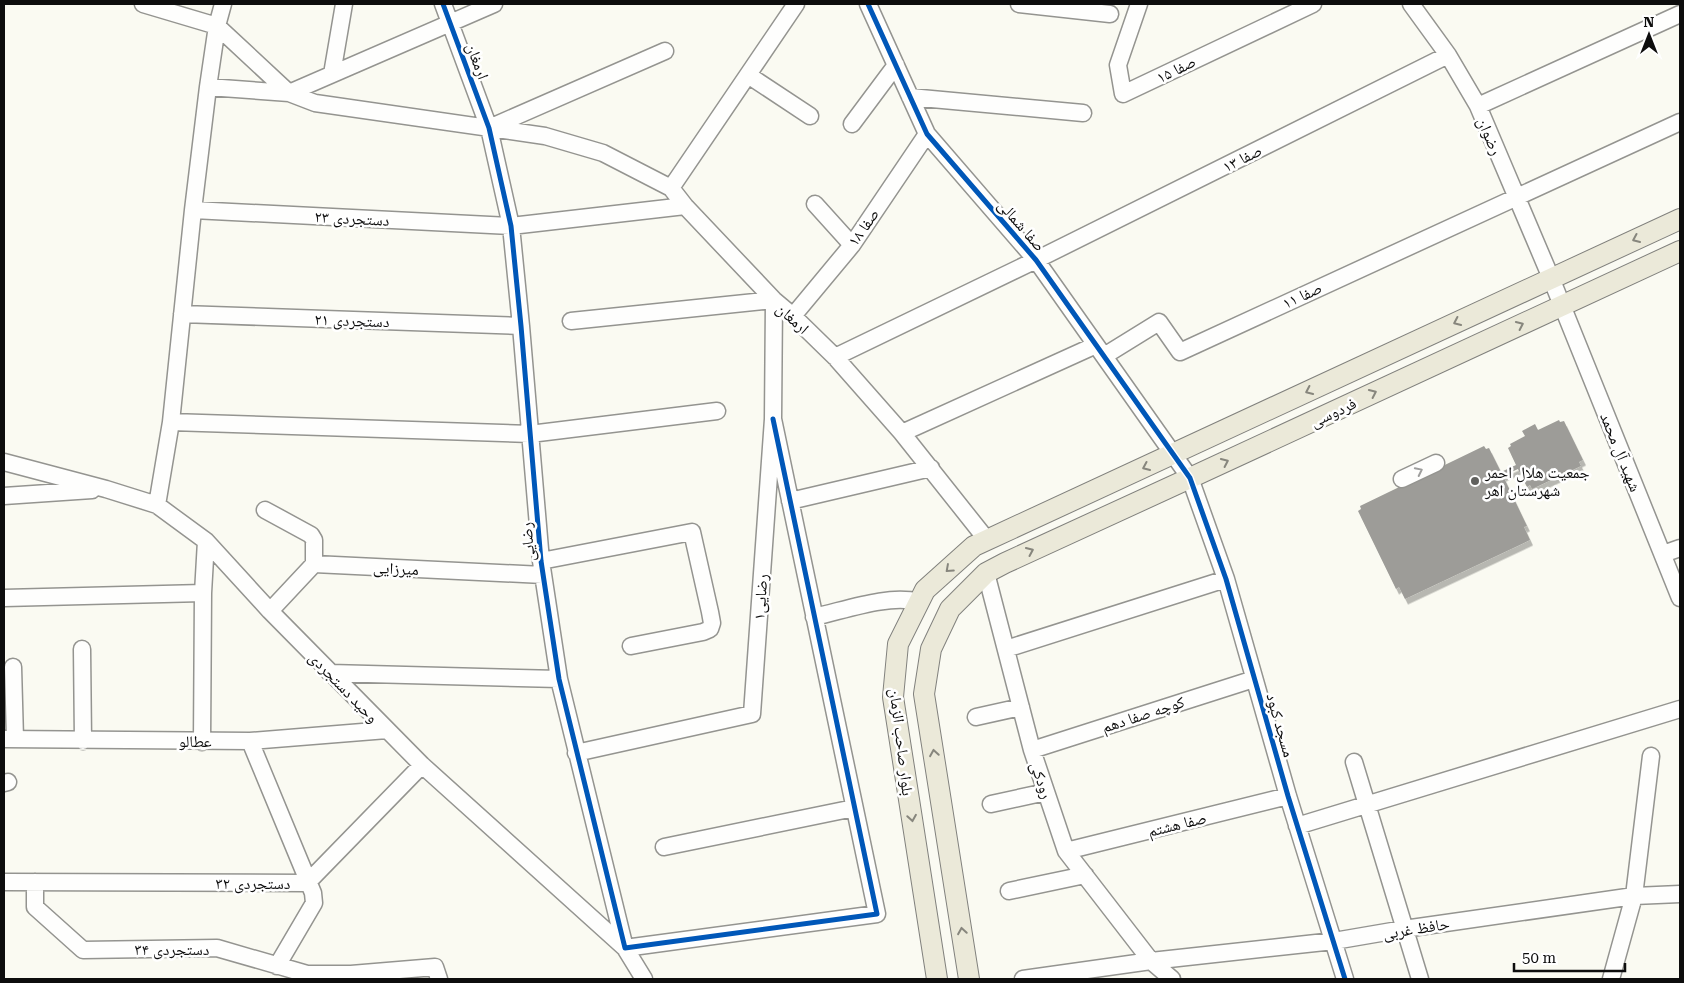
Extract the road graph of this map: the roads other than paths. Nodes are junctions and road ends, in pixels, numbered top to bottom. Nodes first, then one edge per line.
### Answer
1 (143, 4) edge
2 (222, 4) edge
3 (344, 4) edge
4 (443, 4) edge
5 (494, 4) edge
6 (796, 4) edge
7 (868, 4) edge
8 (1020, 4) edge
9 (1139, 4) edge
10 (1313, 4) edge
11 (1411, 4) edge
12 (1110, 14) dead end
13 (1680, 14) edge
14 (450, 23) junction
15 (217, 26) junction
16 (665, 51) dead end
17 (1448, 55) junction
18 (896, 65) junction
19 (332, 74) junction
20 (748, 75) junction
21 (208, 86) junction
22 (289, 93) junction
23 (910, 97) junction
24 (1478, 106) junction
25 (1083, 113) dead end
26 (810, 116) dead end
27 (1680, 122) edge
28 (852, 124) dead end
29 (489, 128) junction
30 (927, 134) junction
31 (671, 188) junction
32 (1516, 196) junction
33 (815, 204) dead end
34 (685, 206) junction
35 (193, 210) junction
36 (1680, 219) edge
37 (511, 226) junction
38 (852, 245) junction
39 (1680, 251) edge
40 (1036, 260) junction
41 (1551, 278) junction
42 (774, 300) junction
43 (1562, 306) junction
44 (182, 314) junction
45 (793, 316) junction
46 (571, 321) dead end
47 (521, 326) junction
48 (1100, 350) junction
49 (835, 357) junction
50 (717, 411) dead end
51 (773, 419) junction
52 (171, 422) junction
53 (902, 433) junction
54 (530, 434) junction
55 (1173, 455) junction
56 (4, 462) edge
57 (1436, 463) dead end
58 (931, 468) junction
59 (1190, 478) junction
60 (1402, 479) dead end
61 (106, 489) junction
62 (4, 496) edge
63 (790, 501) junction
64 (157, 505) junction
65 (265, 510) dead end
66 (987, 540) junction
67 (206, 541) junction
68 (1680, 548) edge
69 (1662, 554) junction
70 (314, 564) junction
71 (542, 568) junction
72 (986, 573) junction
73 (1226, 579) junction
74 (203, 593) junction
75 (4, 598) edge
76 (1680, 598) edge
77 (919, 602) junction
78 (270, 610) junction
79 (814, 617) junction
80 (631, 646) dead end
81 (82, 649) dead end
82 (1006, 649) junction
83 (13, 667) dead end
84 (330, 673) junction
85 (1254, 678) junction
86 (559, 679) junction
87 (1021, 707) junction
88 (1680, 708) edge
89 (976, 717) dead end
90 (387, 730) junction
91 (9, 739) edge
92 (83, 741) junction
93 (250, 741) junction
94 (202, 742) junction
95 (1032, 750) junction
96 (576, 753) junction
97 (1650, 756) dead end
98 (1354, 762) dead end
99 (422, 765) junction
100 (1046, 792) junction
101 (1288, 796) junction
102 (991, 804) dead end
103 (1367, 804) junction
104 (854, 808) junction
105 (1297, 826) junction
106 (664, 847) dead end
107 (1066, 851) junction
108 (1085, 875) junction
109 (4, 882) edge
110 (35, 882) junction
111 (308, 883) junction
112 (1009, 891) dead end
113 (1680, 894) edge
114 (1634, 896) junction
115 (1404, 929) junction
116 (1334, 941) junction
117 (625, 948) junction
118 (1151, 961) junction
119 (277, 966) junction
120 (437, 973) edge
121 (351, 976) edge
122 (644, 979) edge
123 (937, 979) edge
124 (969, 979) edge
125 (1023, 979) edge
126 (1172, 979) edge
127 (1345, 979) edge
128 (1420, 979) edge
129 (1610, 979) edge

1 - 15 street
2 - 15 street
3 - 19 street
4 - 14 street, ارمغان
5 - 14 street
6 - 20 street
7 - 18 street, صفا شمالی
8 - 12 street
9 - 10 street, صفا ۱۵
11 - 17 street, رضوان
13 - 24 street
14 - 19 street
14 - 29 street, ارمغان
15 - 21 street
15 - 22 street
16 - 29 street
17 - 24 street, رضوان
17 - 40 street, صفا ۱۳
18 - 23 street, صفا شمالی
18 - 28 street
19 - 22 street
20 - 26 street
20 - 31 street
21 - 22 street
21 - 35 street
22 - 29 street
23 - 25 street
23 - 30 street, صفا شمالی
24 - 32 street, رضوان
27 - 32 street
29 - 31 street, ارمغان
29 - 37 street, رضایی
30 - 38 street, صفا ۱۸
30 - 40 street, صفا شمالی
31 - 34 street, ارمغان
32 - 41 street, رضوان
32 - 48 street, صفا ۱۱
33 - 38 street
34 - 37 street, دستجردی ۲۳
34 - 42 street, ارمغان
35 - 37 street, دستجردی ۲۳
35 - 44 street
36 -> 41 main road, فردوسی
37 - 47 street, رضایی
38 - 45 street, صفا ۱۸
39 - 43 main road, فردوسی
40 - 48 street, صفا شمالی
40 - 49 street, صفا ۱۳
41 - 43 street, شهید آل محمد
41 -> 55 main road, فردوسی
42 - 45 street, ارمغان
42 - 46 street
42 - 51 street, رضایی۱
59 -> 43 main road, فردوسی
43 - 69 street, شهید آل محمد
44 - 47 street, دستجردی ۲۱
44 - 52 street
45 - 49 street, ارمغان
47 - 54 street, رضایی
48 - 53 street
48 - 55 street, صفا شمالی
49 - 53 street, ارمغان
50 - 54 street
51 - 63 street
51 - 96 street, رضایی۱
52 - 54 street
52 - 64 street
53 - 58 street, ارمغان
54 - 71 street, رضایی
55 - 59 street, صفا شمالی
55 -> 66 main road, فردوسی
56 - 61 street, وحید دستجردی
60 -> 57 street
58 - 63 street
58 - 66 street, ارمغان
72 -> 59 main road, فردوسی
59 - 73 street, مسجد کبود
61 - 62 street
61 - 64 street, وحید دستجردی
63 - 79 street
64 - 67 street, وحید دستجردی
65 - 70 street
66 -> 77 main road, بلوار صاحب الزمان
67 - 74 street
67 - 78 street, وحید دستجردی
68 - 69 street
69 - 76 street, شهید آل محمد
70 - 71 street, میرزایی
70 - 78 street
71 - 80 street, میرزایی
71 - 86 street, رضایی
72 - 82 street, رودکی
124 -> 72 main road, بلوار صاحب الزمان
73 - 82 street
73 - 85 street, مسجد کبود
74 - 75 street
74 - 94 street
77 - 79 street
77 -> 123 main road, بلوار صاحب الزمان
78 - 84 street, وحید دستجردی
79 - 104 street
81 - 92 street
82 - 87 street, رودکی
83 - 91 street
84 - 86 street
84 - 90 street, وحید دستجردی
85 - 95 street, کوچه صفا دهم
85 - 101 street, مسجد کبود
86 - 96 street, رضایی
87 - 89 street
87 - 95 street, رودکی
88 - 103 street
90 - 93 street, عطالو
90 - 99 street, وحید دستجردی
91 - 92 street, عطالو
92 - 94 street, عطالو
93 - 94 street, عطالو
93 - 111 street
95 - 100 street, رودکی
96 - 117 street, رضایی
97 - 114 street
98 - 103 street
99 - 111 street, دستجردی ۳۲
99 - 117 street, وحید دستجردی
100 - 102 street
100 - 107 street, رودکی
101 - 105 street, مسجد کبود
101 - 107 street, صفا هشتم
103 - 105 street
103 - 115 street
104 - 106 street
104 - 117 street
105 - 116 street, مسجد کبود
107 - 108 street, رودکی
108 - 112 street
108 - 118 street, رودکی
109 - 110 street, دستجردی ۳۲
110 - 111 street, دستجردی ۳۲
110 - 119 street, دستجردی ۳۴
111 - 119 street
113 - 114 street, حافظ غربی
114 - 115 street, حافظ غربی
114 - 129 street
115 - 116 street, حافظ غربی
115 - 128 street
116 - 118 street, حافظ غربی
116 - 127 street, مسجد کبود
117 - 122 street, وحید دستجردی
118 - 125 street, حافظ غربی
118 - 126 street, رودکی
119 - 121 street, دستجردی ۳۴
120 - 121 street, دستجردی ۳۴

